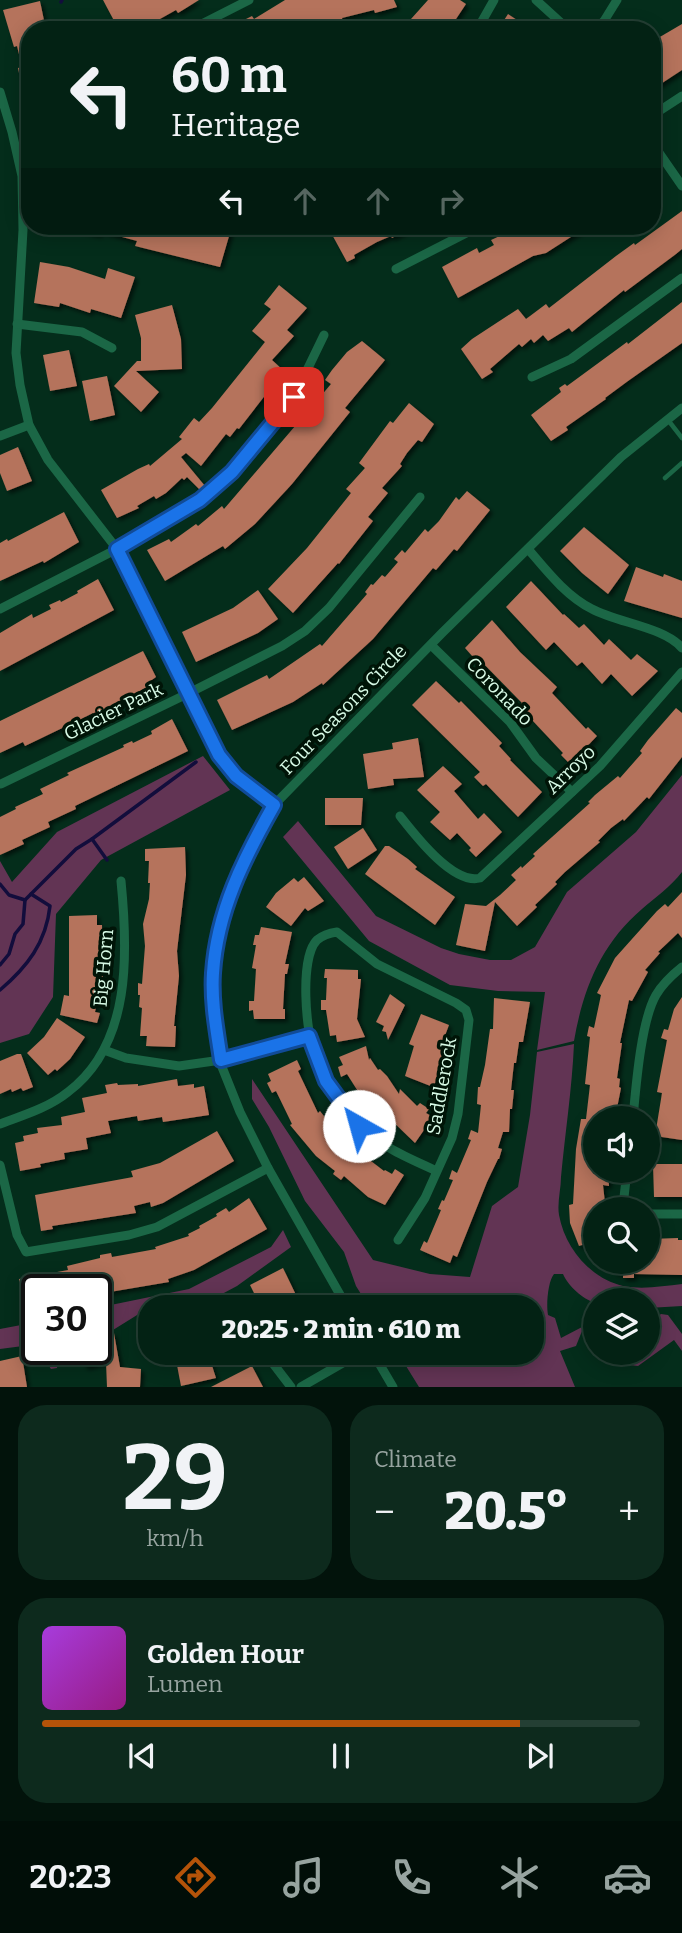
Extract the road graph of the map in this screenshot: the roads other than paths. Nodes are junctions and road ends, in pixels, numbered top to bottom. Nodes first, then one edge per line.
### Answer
1 (249, 0) edge
2 (494, 0) edge
3 (536, 0) edge
4 (617, 0) edge
5 (208, 21) edge
6 (482, 21) edge
7 (559, 21) edge
8 (604, 21) edge
9 (0, 92) edge
10 (682, 96) edge
11 (661, 110) edge
12 (661, 156) edge
13 (21, 160) edge
14 (682, 186) edge
15 (23, 235) edge
16 (462, 235) edge
17 (396, 269) dead end
18 (682, 278) edge
19 (17, 324) junction
20 (324, 335) dead end
21 (112, 348) dead end
22 (532, 377) dead end
23 (682, 408) edge
24 (668, 419) junction
25 (29, 425) junction
26 (0, 436) edge
27 (682, 438) edge
28 (682, 463) edge
29 (665, 478) dead end
30 (420, 497) dead end
31 (117, 549) junction
32 (528, 549) junction
33 (0, 609) edge
34 (430, 645) junction
35 (682, 648) edge
36 (682, 672) edge
37 (187, 694) junction
38 (1, 784) edge
39 (572, 792) junction
40 (274, 805) junction
41 (400, 816) dead end
42 (121, 881) dead end
43 (682, 967) edge
44 (309, 1036) junction
45 (104, 1050) junction
46 (221, 1060) junction
47 (634, 1106) edge
48 (0, 1124) edge
49 (0, 1166) edge
50 (268, 1168) junction
51 (437, 1171) junction
52 (660, 1214) edge
53 (682, 1214) edge
54 (398, 1240) dead end
55 (340, 1295) edge
56 (274, 1365) edge
57 (339, 1365) edge
58 (380, 1365) edge
59 (291, 1387) edge
60 (301, 1387) edge
61 (393, 1387) edge

1 - 5 street
2 - 6 street
3 - 7 street
4 - 8 street
9 - 13 street
10 - 11 street
12 - 14 street
15 - 19 street
16 - 17 street
18 - 22 street
19 - 21 street
19 - 25 street
20 - 31 street
23 - 24 street, Four Seasons Circle
24 - 27 lane
24 - 32 street, Four Seasons Circle
25 - 26 street
25 - 31 street
28 - 29 lane
30 - 37 street, Glacier Park
31 - 33 street
31 - 37 street
32 - 34 street, Four Seasons Circle
32 - 35 street
34 - 39 street, Coronado
34 - 40 street, Four Seasons Circle
36 - 39 street, Arroyo
37 - 38 street, Glacier Park
37 - 40 street
39 - 41 street, Arroyo
40 - 46 street, Four Seasons Circle
42 - 45 street, Big Horn
43 - 47 street
44 - 46 street
44 - 51 street
44 - 51 street, Saddlerock
45 - 46 street
45 - 48 street, Big Horn
46 - 50 street, Four Seasons Circle
49 - 50 street
50 - 55 street, Four Seasons Circle
51 - 54 street, Saddlerock
52 - 53 street
56 - 59 street
57 - 60 street
58 - 61 street

